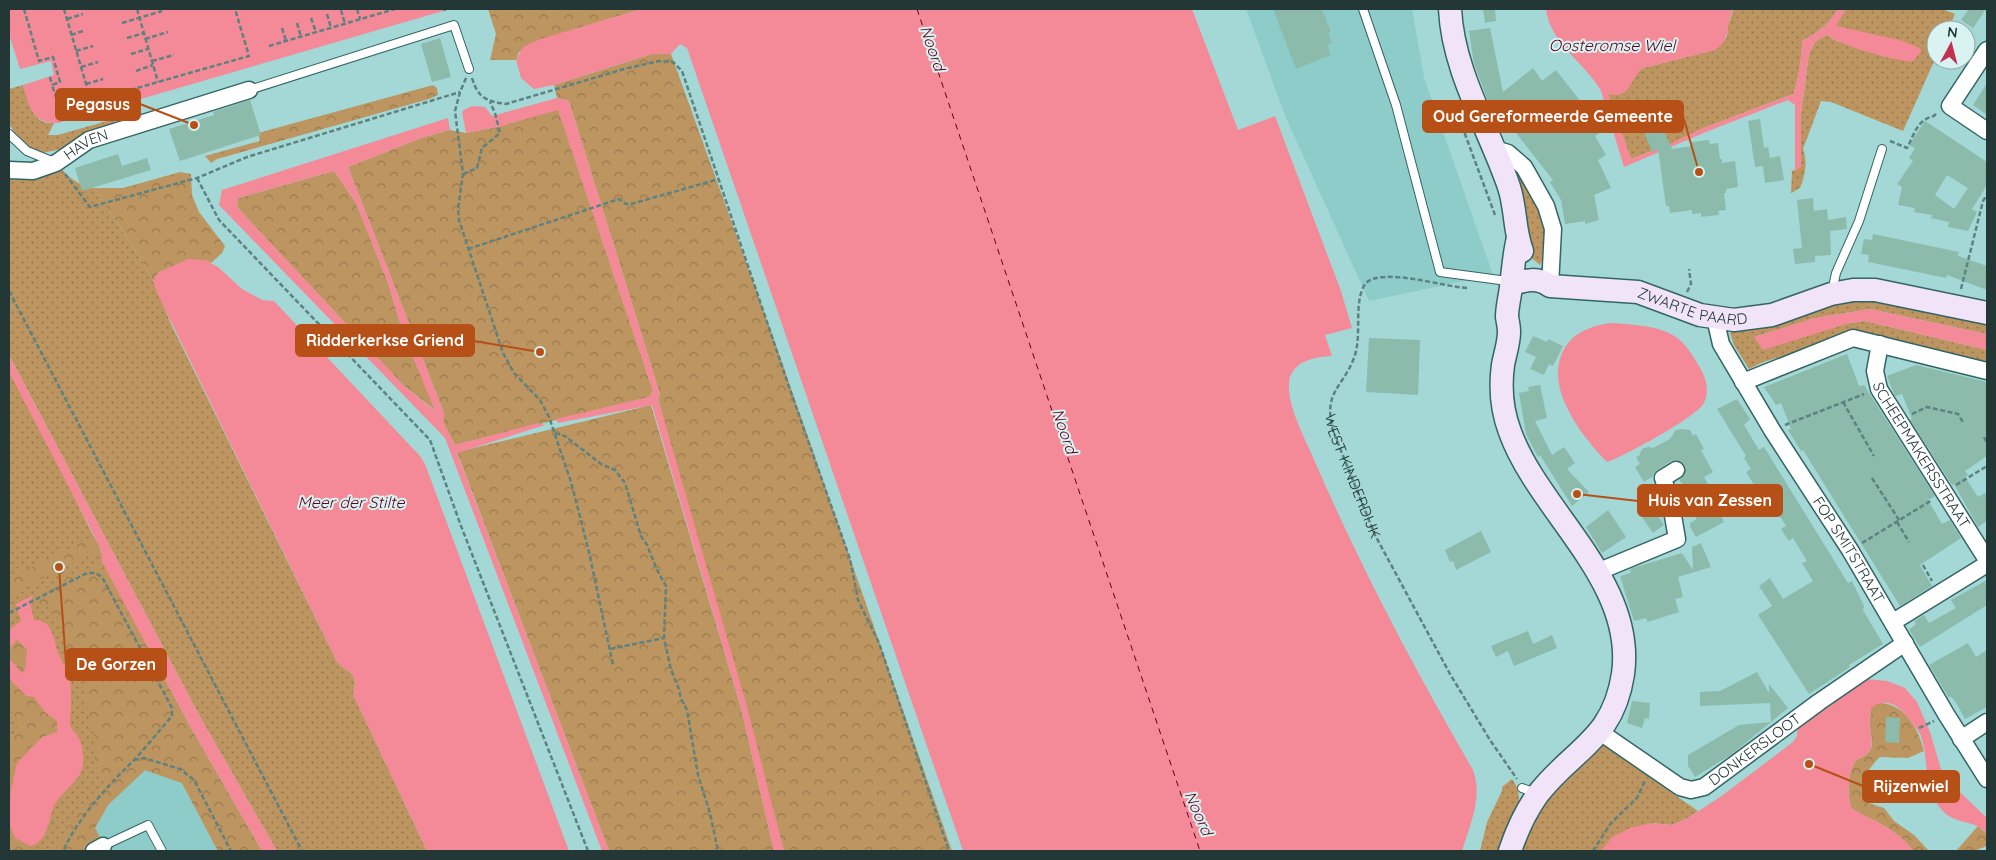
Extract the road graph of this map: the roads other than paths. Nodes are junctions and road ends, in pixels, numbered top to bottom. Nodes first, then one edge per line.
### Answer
1 (1364, 9) edge
2 (1450, 9) edge
3 (1987, 50) edge
4 (469, 70) road end
5 (249, 90) joint
6 (1987, 131) edge
7 (9, 134) edge
8 (1495, 149) junction
9 (1882, 149) dead end
10 (56, 163) junction
11 (9, 170) edge
12 (1516, 284) junction
13 (1550, 286) junction
14 (1831, 294) junction
15 (1987, 313) edge
16 (1715, 318) junction
17 (1880, 344) junction
18 (1987, 371) edge
19 (1744, 382) junction
20 (1676, 470) dead end
21 (1987, 562) edge
22 (1596, 572) junction
23 (1893, 622) junction
24 (1905, 643) junction
25 (1987, 722) edge
26 (1600, 732) junction
27 (1961, 739) junction
28 (1987, 779) edge
29 (99, 849) edge
30 (162, 851) edge
31 (1510, 851) edge

1 - 12 lane
2 - 8 street
3 - 6 street
4 - 5 lane
5 - 10 street, HAVEN
7 - 10 lane
8 - 12 street
8 - 13 street
9 - 14 lane
10 - 11 street, HAVEN
12 - 13 street, ZWARTE PAARD
12 - 22 street
13 - 16 street, ZWARTE PAARD
14 - 15 street, ZWARTE PAARD
14 - 16 street, ZWARTE PAARD
16 - 19 street, FOP SMITSTRAAT
17 - 18 street
17 - 19 street
17 - 21 street, SCHEEPMAKERSSTRAAT
19 - 23 street, FOP SMITSTRAAT
20 - 22 street
21 - 23 street
22 - 26 street
23 - 24 street, FOP SMITSTRAAT
24 - 26 street, DONKERSLOOT
24 - 27 street, FOP SMITSTRAAT
25 - 27 street
26 - 31 street
27 - 28 street, FOP SMITSTRAAT
29 - 30 lane

